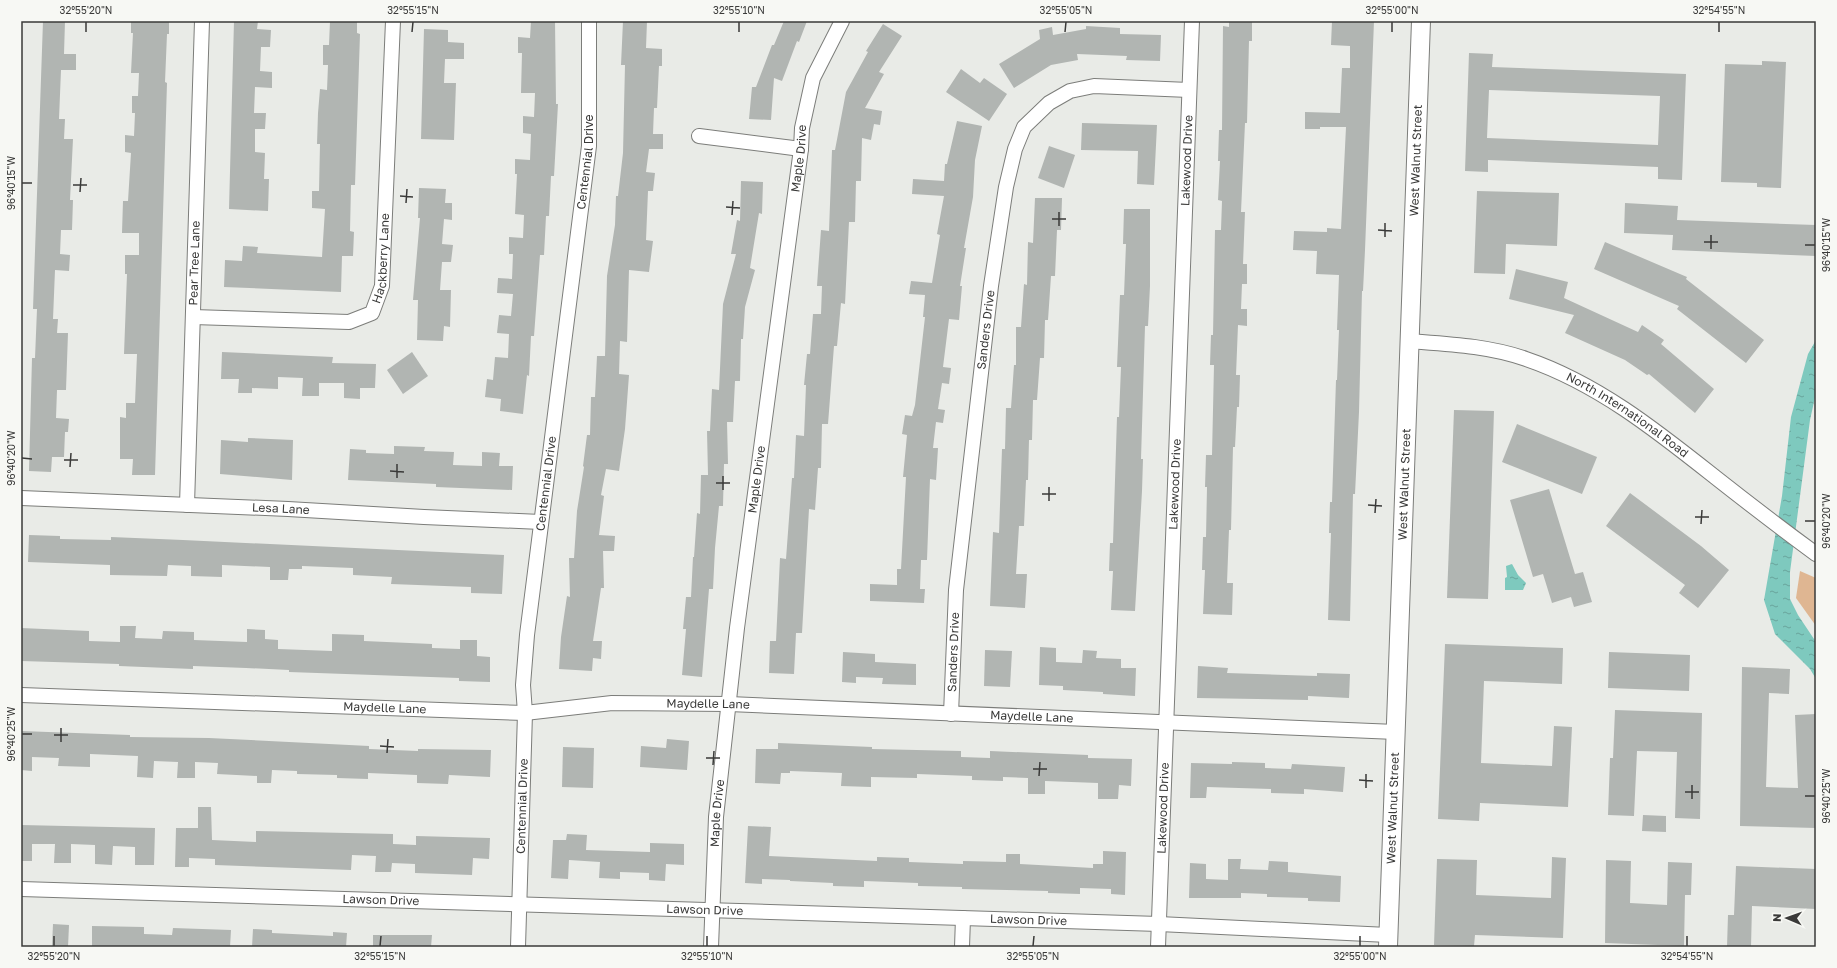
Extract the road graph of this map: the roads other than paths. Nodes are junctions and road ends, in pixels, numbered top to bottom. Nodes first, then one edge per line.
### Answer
1 (202, 21) edge
2 (392, 21) edge
3 (589, 21) edge
4 (842, 21) edge
5 (1192, 21) edge
6 (1421, 21) edge
7 (1189, 90) junction
8 (699, 136) dead end
9 (801, 149) junction
10 (193, 317) junction
11 (1410, 341) junction
12 (21, 498) edge
13 (187, 505) junction
14 (541, 522) junction
15 (1812, 551) edge
16 (21, 695) edge
17 (729, 704) junction
18 (525, 713) junction
19 (951, 714) junction
20 (1166, 724) junction
21 (1396, 732) junction
22 (21, 889) edge
23 (521, 904) junction
24 (712, 912) junction
25 (963, 918) junction
26 (1159, 924) junction
27 (1388, 941) edge
28 (518, 947) edge
29 (711, 947) edge
30 (962, 947) edge
31 (1158, 947) edge

1 - 10 street, Pear Tree Lane
2 - 10 street, Hackberry Lane
3 - 14 street, Centennial Drive
4 - 9 street, Maple Drive
5 - 7 street, Lakewood Drive
6 - 11 main road, West Walnut Street
7 - 19 street, Sanders Drive
7 - 20 street, Lakewood Drive
8 - 9 street
9 - 17 street, Maple Drive
10 - 13 street, Pear Tree Lane
11 - 15 street, North International Road
11 - 21 main road, West Walnut Street
12 - 13 street, Lesa Lane
13 - 14 street, Lesa Lane
14 - 18 street, Centennial Drive
16 - 18 street, Maydelle Lane
17 - 18 street, Maydelle Lane
17 - 19 street, Maydelle Lane
17 - 24 street, Maple Drive
18 - 23 street, Centennial Drive
19 - 20 street, Maydelle Lane
20 - 21 street, Maydelle Lane
20 - 26 street, Lakewood Drive
21 - 27 main road, West Walnut Street
22 - 23 street, Lawson Drive
23 - 24 street, Lawson Drive
23 - 28 street, Centennial Drive
24 - 25 street, Lawson Drive
24 - 29 street, Maple Drive
25 - 26 street, Lawson Drive
25 - 30 street
26 - 27 street, Lawson Drive
26 - 31 street, Lakewood Drive

